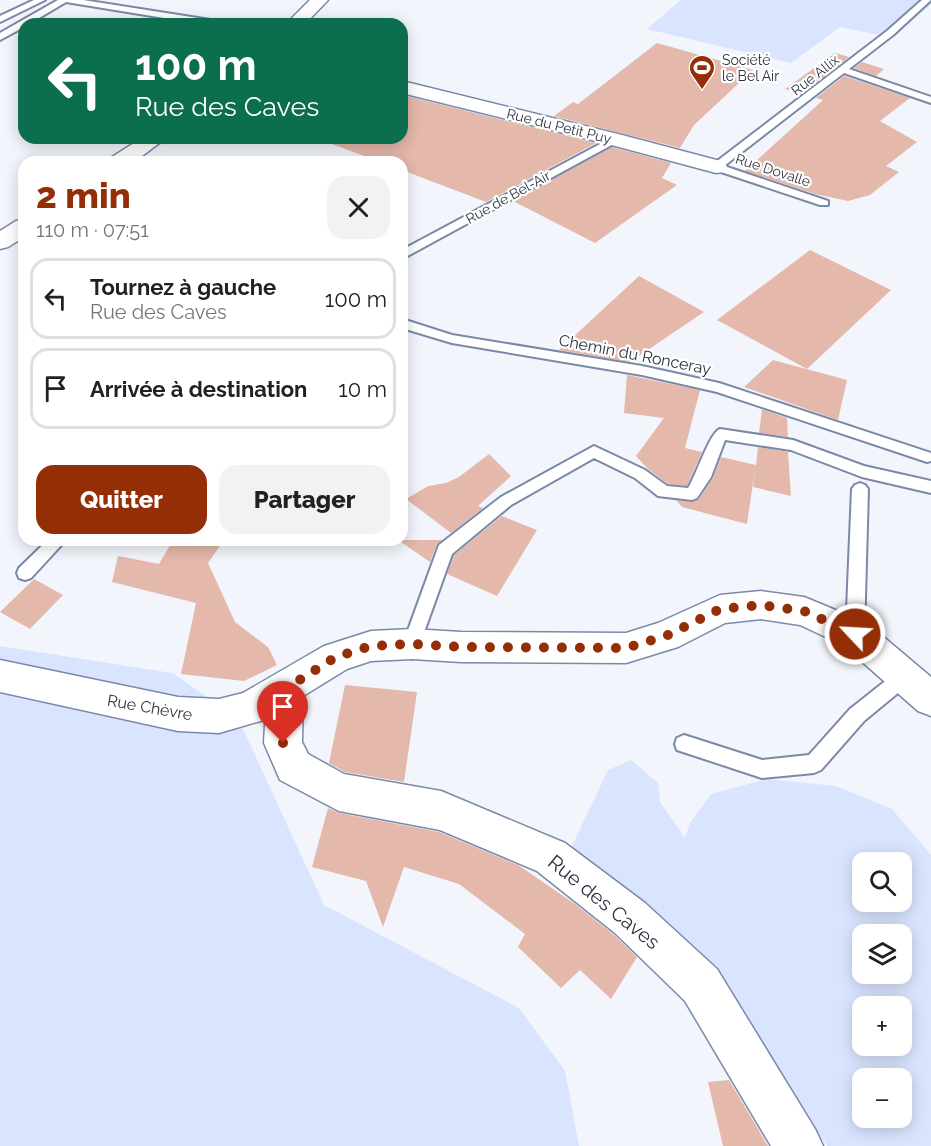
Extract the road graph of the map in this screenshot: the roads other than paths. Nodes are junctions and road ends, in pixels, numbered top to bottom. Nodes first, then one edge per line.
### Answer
1 (41, 0) edge
2 (65, 0) edge
3 (320, 0) edge
4 (927, 0) edge
5 (33, 18) edge
6 (180, 18) edge
7 (301, 18) edge
8 (0, 19) edge
9 (18, 27) edge
10 (0, 37) edge
11 (843, 70) junction
12 (408, 88) edge
13 (931, 100) edge
14 (615, 139) junction
15 (147, 144) edge
16 (129, 156) edge
17 (716, 167) junction
18 (822, 202) dead end
19 (18, 230) edge
20 (0, 242) edge
21 (408, 252) edge
22 (408, 325) edge
23 (927, 457) dead end
24 (931, 487) edge
25 (860, 489) dead end
26 (52, 546) edge
27 (25, 573) dead end
28 (855, 634) junction
29 (412, 644) junction
30 (0, 676) edge
31 (904, 677) junction
32 (285, 689) junction
33 (931, 699) edge
34 (684, 744) dead end
35 (798, 1146) edge

1 - 8 lane
2 - 5 lane
2 - 6 lane
3 - 7 street
4 - 11 lane, Rue Allix
9 - 10 lane
11 - 13 lane
11 - 17 lane, Rue Allix
12 - 14 street, Rue du Petit Puy
14 - 17 street, Rue du Petit Puy
14 - 21 lane, Rue de Bel-Air
15 - 16 street
17 - 18 lane, Rue Dovalle
19 - 20 street
22 - 23 lane, Chemin du Ronceray
24 - 29 lane
25 - 28 lane
26 - 27 lane
28 - 29 street, Rue Chèvre
28 - 31 street, Rue Chèvre
29 - 32 street, Rue Chèvre
30 - 32 street, Rue Chèvre
31 - 33 street, Rue Chèvre
31 - 34 lane
32 - 35 street, Rue des Caves

